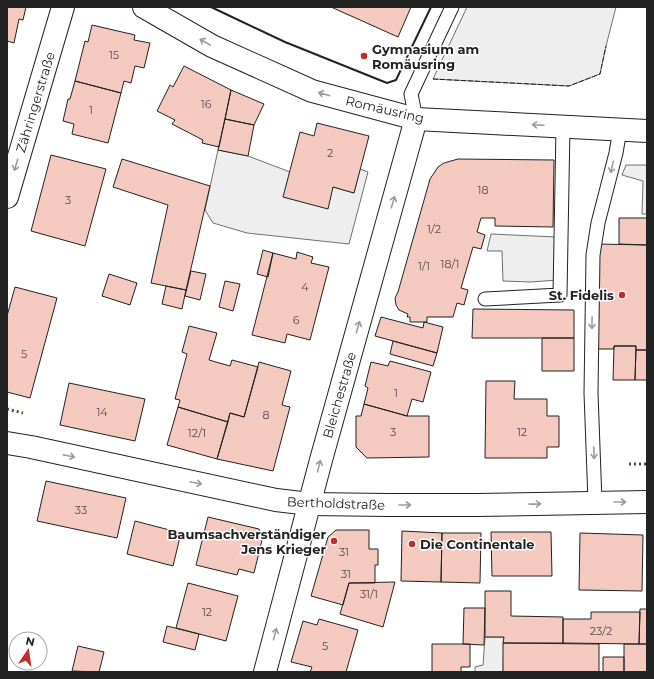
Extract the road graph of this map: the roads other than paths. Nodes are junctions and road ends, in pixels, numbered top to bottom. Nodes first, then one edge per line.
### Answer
1 (63, 7) edge
2 (144, 7) edge
3 (452, 7) edge
4 (416, 120) junction
5 (647, 126) edge
6 (564, 127) junction
7 (620, 129) junction
8 (647, 130) edge
9 (7, 197) edge
10 (485, 299) dead end
11 (7, 436) edge
12 (7, 443) edge
13 (31, 447) junction
14 (595, 502) junction
15 (647, 502) edge
16 (310, 504) junction
17 (265, 672) edge

1 -> 9 main road, Zähringerstraße
4 -> 2 main road, Romäusring
3 - 4 lane
6 -> 4 main road, Romäusring
16 -> 4 main road, Bleichestraße
5 - 8 main road
6 - 7 main road, Romäusring
6 - 10 lane
7 - 8 main road, Romäusring
7 -> 14 lane
11 - 13 main road
12 - 13 main road
13 -> 16 main road, Bertholdstraße
14 -> 15 main road, Bertholdstraße
16 -> 14 main road, Bertholdstraße
17 -> 16 main road, Bleichestraße

